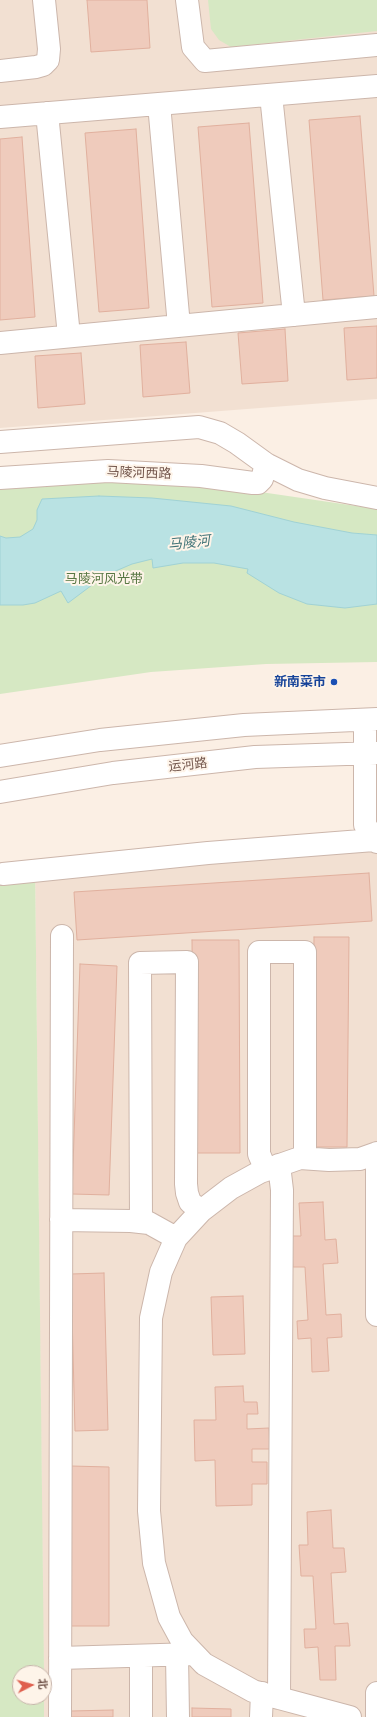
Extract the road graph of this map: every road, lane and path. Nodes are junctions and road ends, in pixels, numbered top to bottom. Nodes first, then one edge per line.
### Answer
1 (44, 0) edge
2 (188, 0) edge
3 (377, 45) edge
4 (0, 71) edge
5 (377, 86) edge
6 (271, 95) junction
7 (159, 104) junction
8 (47, 114) junction
9 (0, 118) edge
10 (377, 307) edge
11 (294, 315) junction
12 (179, 326) junction
13 (69, 336) junction
14 (0, 343) edge
15 (0, 442) edge
16 (266, 464) junction
17 (0, 478) edge
18 (377, 498) edge
19 (371, 720) edge
20 (371, 753) edge
21 (0, 756) edge
22 (0, 792) edge
23 (373, 829) edge
24 (3, 874) dead end
25 (62, 936) dead end
26 (377, 1153) edge
27 (305, 1158) junction
28 (272, 1168) junction
29 (201, 1211) junction
30 (61, 1220) junction
31 (141, 1222) junction
32 (176, 1238) junction
33 (377, 1315) edge
34 (186, 1654) junction
35 (141, 1657) junction
36 (60, 1658) junction
37 (377, 1692) edge
38 (271, 1696) junction
39 (301, 1711) edge
40 (60, 1717) edge
41 (141, 1717) edge
42 (178, 1717) edge
43 (261, 1717) edge
44 (350, 1717) edge
45 (377, 1717) edge

1 - 4 street
2 - 3 street
5 - 6 street
6 - 7 street
6 - 11 street
7 - 8 street
7 - 12 street
8 - 9 street
8 - 13 street
10 - 11 street
11 - 12 street
12 - 13 street
13 - 14 street
15 - 16 street
16 - 17 street, 马陵河西路
16 - 18 street
19 - 20 street
19 - 21 street
20 - 22 street, 运河路
20 - 23 street
23 - 24 street
25 - 30 street
26 - 27 street
26 - 33 street
27 - 28 street
27 - 28 street
28 - 29 street
28 - 38 street
29 - 31 street
29 - 32 street
30 - 31 street
30 - 36 street
31 - 32 street
32 - 34 street
34 - 35 street
34 - 38 street
34 - 42 street
35 - 36 street
35 - 41 street
36 - 40 street
37 - 45 street
38 - 39 street
38 - 43 street
39 - 44 street

